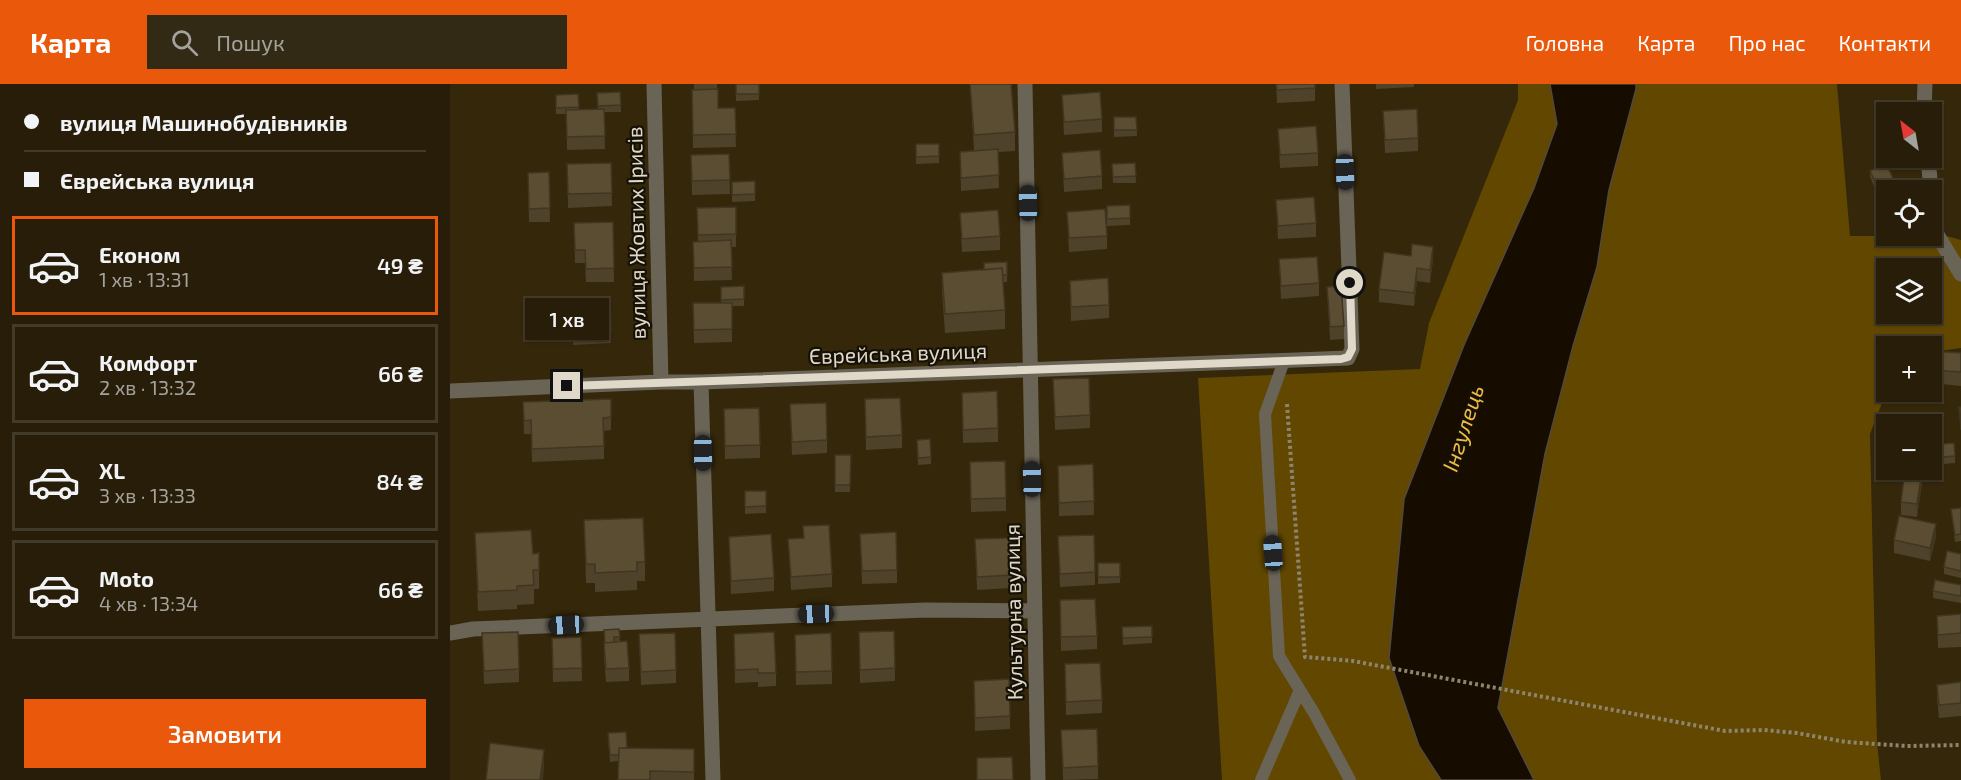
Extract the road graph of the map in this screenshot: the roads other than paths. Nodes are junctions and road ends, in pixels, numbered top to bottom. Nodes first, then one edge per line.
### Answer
1 (654, 84) edge
2 (1025, 84) edge
3 (1342, 84) edge
4 (1925, 84) edge
5 (1924, 102) edge
6 (1942, 243) edge
7 (1961, 274) edge
8 (1284, 361) junction
9 (1031, 370) junction
10 (661, 382) junction
11 (701, 382) junction
12 (450, 391) edge
13 (1035, 611) junction
14 (706, 619) junction
15 (450, 633) edge
16 (1300, 690) junction
17 (713, 780) edge
18 (1038, 780) edge
19 (1261, 780) edge
20 (1350, 780) edge

1 - 10 street, вулиця Жовтих Ірисів
2 - 9 street, Культурна вулиця
3 - 8 street, Єврейська вулиця
4 - 5 street
6 - 7 street
8 - 9 street, Єврейська вулиця
8 - 16 lane
9 - 11 street, Єврейська вулиця
9 - 13 street, Культурна вулиця
10 - 11 street, Єврейська вулиця
10 - 12 street, Єврейська вулиця
11 - 14 street
13 - 14 street
13 - 18 street, Культурна вулиця
14 - 15 street
14 - 17 street
16 - 19 lane
16 - 20 lane

